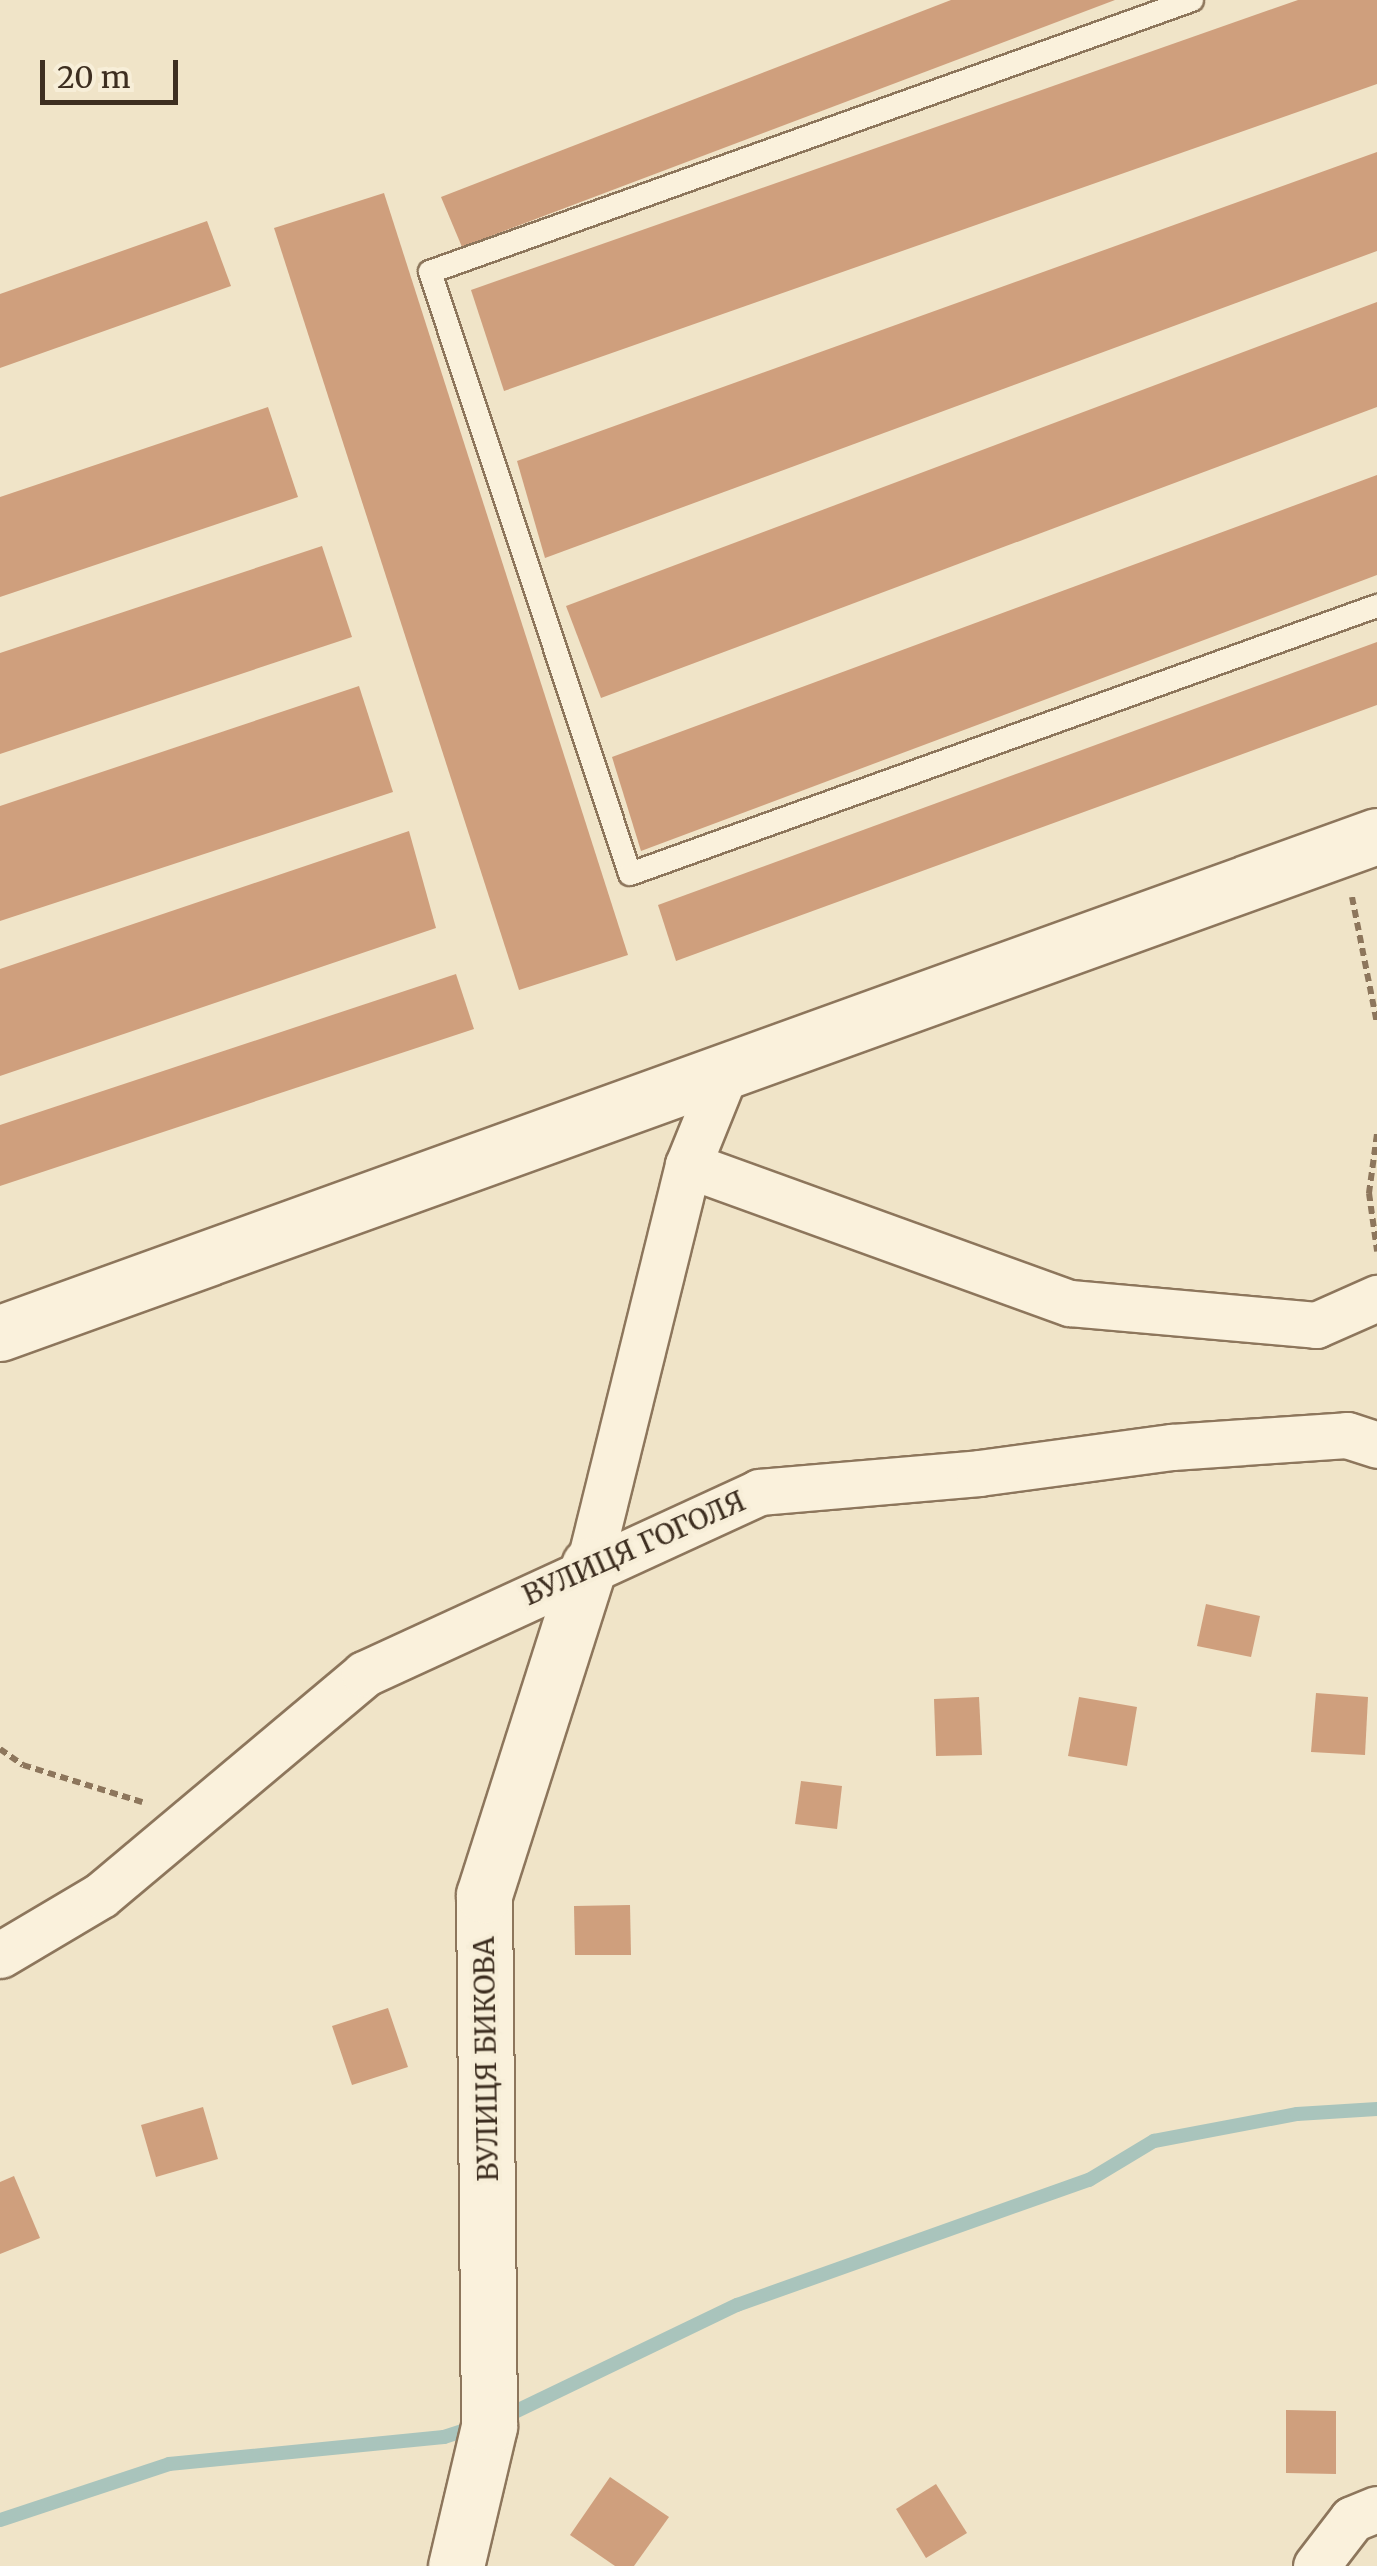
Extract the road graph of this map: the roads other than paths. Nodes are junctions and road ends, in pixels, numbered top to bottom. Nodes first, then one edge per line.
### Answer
1 (1192, 0) edge
2 (1377, 606) edge
3 (1358, 843) edge
4 (726, 1070) junction
5 (688, 1164) junction
6 (1377, 1298) edge
7 (0, 1334) edge
8 (1377, 1445) edge
9 (590, 1565) junction
10 (0, 1955) edge
11 (1377, 2508) edge
12 (456, 2566) edge
13 (1316, 2566) edge

1 - 2 lane
3 - 4 street
4 - 5 street
4 - 7 street
5 - 6 street
5 - 9 street
8 - 9 street, ВУЛИЦЯ ГОГОЛЯ
9 - 10 street, ВУЛИЦЯ ГОГОЛЯ
9 - 12 street, ВУЛИЦЯ БИКОВА
11 - 13 street

